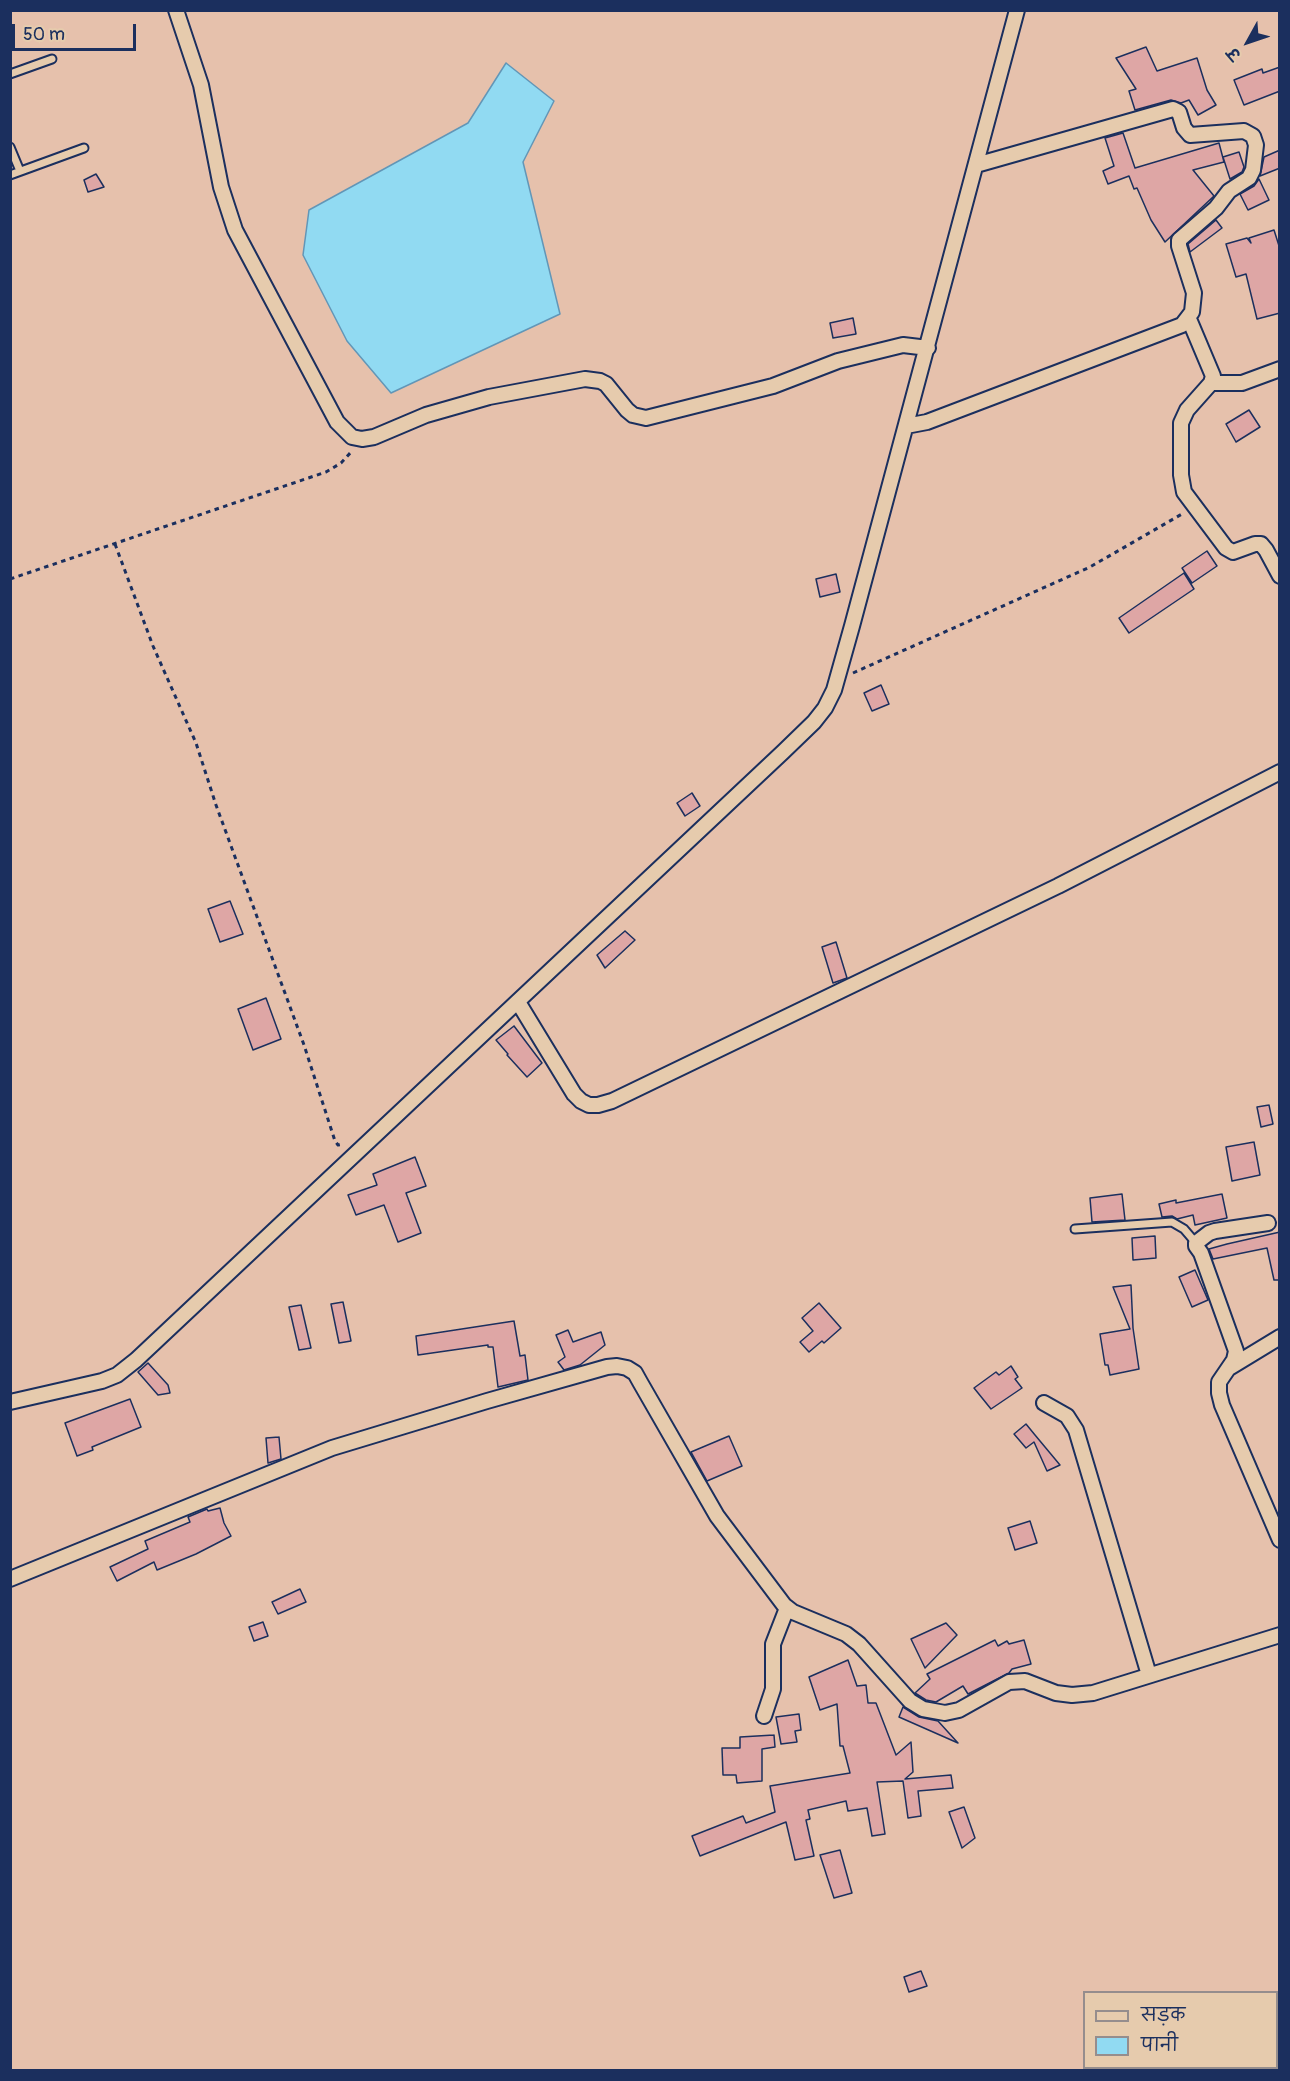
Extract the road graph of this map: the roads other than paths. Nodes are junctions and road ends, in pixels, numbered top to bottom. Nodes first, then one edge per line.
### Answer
1 (176, 10) edge
2 (1017, 10) edge
3 (52, 58) dead end
4 (10, 74) edge
5 (10, 147) edge
6 (84, 148) dead end
7 (976, 165) junction
8 (20, 171) junction
9 (10, 175) edge
10 (1189, 319) junction
11 (924, 347) junction
12 (1280, 369) edge
13 (1211, 383) junction
14 (906, 426) junction
15 (1280, 576) edge
16 (1280, 772) edge
17 (518, 1002) junction
18 (1268, 1223) dead end
19 (1075, 1229) dead end
20 (1196, 1244) junction
21 (1280, 1337) edge
22 (1227, 1369) junction
23 (10, 1402) edge
24 (1044, 1403) dead end
25 (1280, 1540) edge
26 (10, 1579) edge
27 (787, 1608) junction
28 (1280, 1635) edge
29 (1149, 1675) junction
30 (764, 1716) dead end

1 - 11 street
2 - 7 street
3 - 4 lane
5 - 8 lane
6 - 8 lane
7 - 10 street
7 - 11 street
8 - 9 lane
10 - 13 street
10 - 14 street
11 - 14 street
12 - 13 street
13 - 15 street
14 - 17 street
16 - 17 street
17 - 23 street
18 - 20 street
19 - 20 lane
20 - 22 street
21 - 22 street
22 - 25 street
24 - 29 street
26 - 27 street
27 - 29 street
27 - 30 street
28 - 29 street

